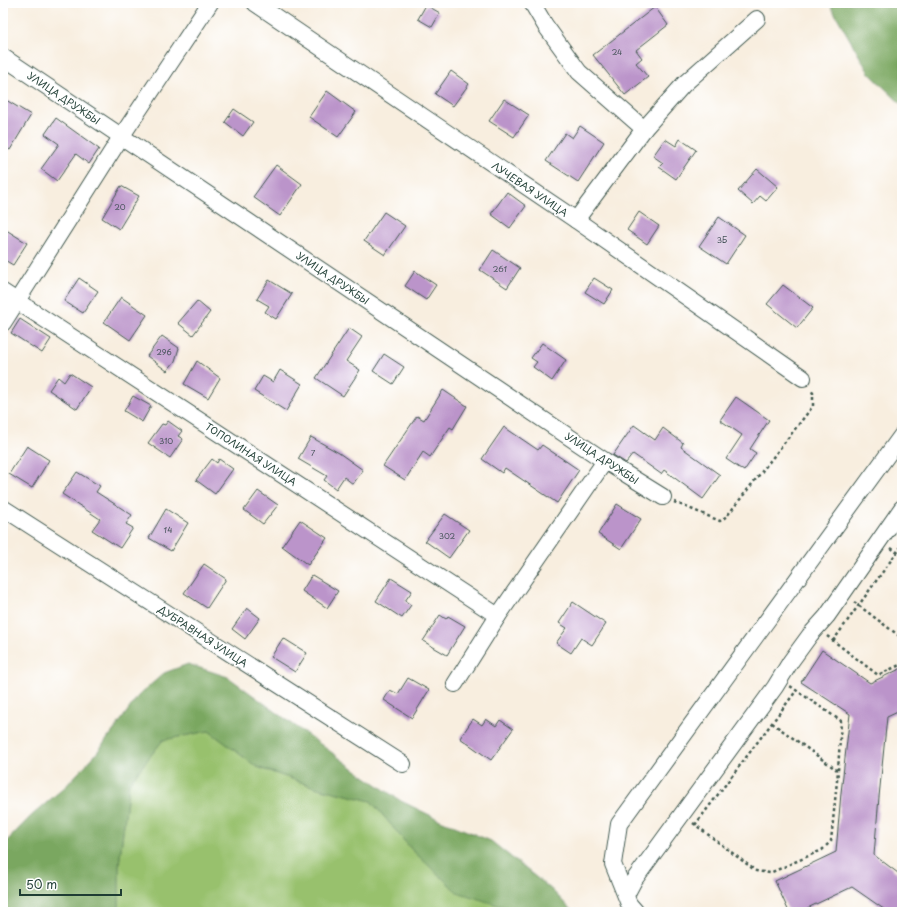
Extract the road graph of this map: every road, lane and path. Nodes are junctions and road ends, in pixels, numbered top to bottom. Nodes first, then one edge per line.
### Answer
1 (210, 3) edge
2 (254, 3) edge
3 (532, 3) edge
4 (757, 19) dead end
5 (3, 57) edge
6 (644, 129) junction
7 (121, 137) junction
8 (576, 220) junction
9 (3, 292) edge
10 (17, 301) junction
11 (3, 323) edge
12 (803, 378) joint
13 (902, 435) edge
14 (605, 461) junction
15 (663, 497) joint
16 (3, 508) edge
17 (902, 508) edge
18 (902, 545) edge
19 (843, 593) junction
20 (859, 605) junction
21 (498, 616) junction
22 (816, 628) junction
23 (902, 638) edge
24 (833, 641) junction
25 (902, 664) edge
26 (780, 679) junction
27 (455, 684) dead end
28 (796, 691) junction
29 (757, 711) junction
30 (772, 723) junction
31 (403, 764) dead end
32 (838, 771) junction
33 (902, 795) edge
34 (902, 800) edge
35 (681, 815) junction
36 (902, 823) edge
37 (695, 825) junction
38 (626, 895) junction
39 (636, 912) edge

1 - 7 street
2 - 8 street, ЛУЧЕВАЯ УЛИЦА
3 - 6 street
4 - 6 street
5 - 7 street, УЛИЦА ДРУЖБЫ
6 - 8 street
7 - 10 street
7 - 14 street, УЛИЦА ДРУЖБЫ
8 - 12 street, ЛУЧЕВАЯ УЛИЦА
9 - 10 street, ТОПОЛИНАЯ УЛИЦА
10 - 11 street
10 - 21 street, ТОПОЛИНАЯ УЛИЦА
12 - 15 path
13 - 38 street
14 - 15 street, УЛИЦА ДРУЖБЫ
14 - 21 street
16 - 31 street, ДУБРАВНАЯ УЛИЦА
17 - 19 street
18 - 20 path
19 - 20 path
19 - 22 street
20 - 23 path
20 - 24 path
21 - 27 street
22 - 24 path
22 - 26 street
24 - 25 path
26 - 28 path
26 - 29 street
28 - 30 path
28 - 32 path
29 - 30 path
29 - 35 street
30 - 32 path
30 - 37 path
32 - 37 path
33 - 34 path
34 - 36 path
35 - 37 path
35 - 38 street
38 - 39 street

